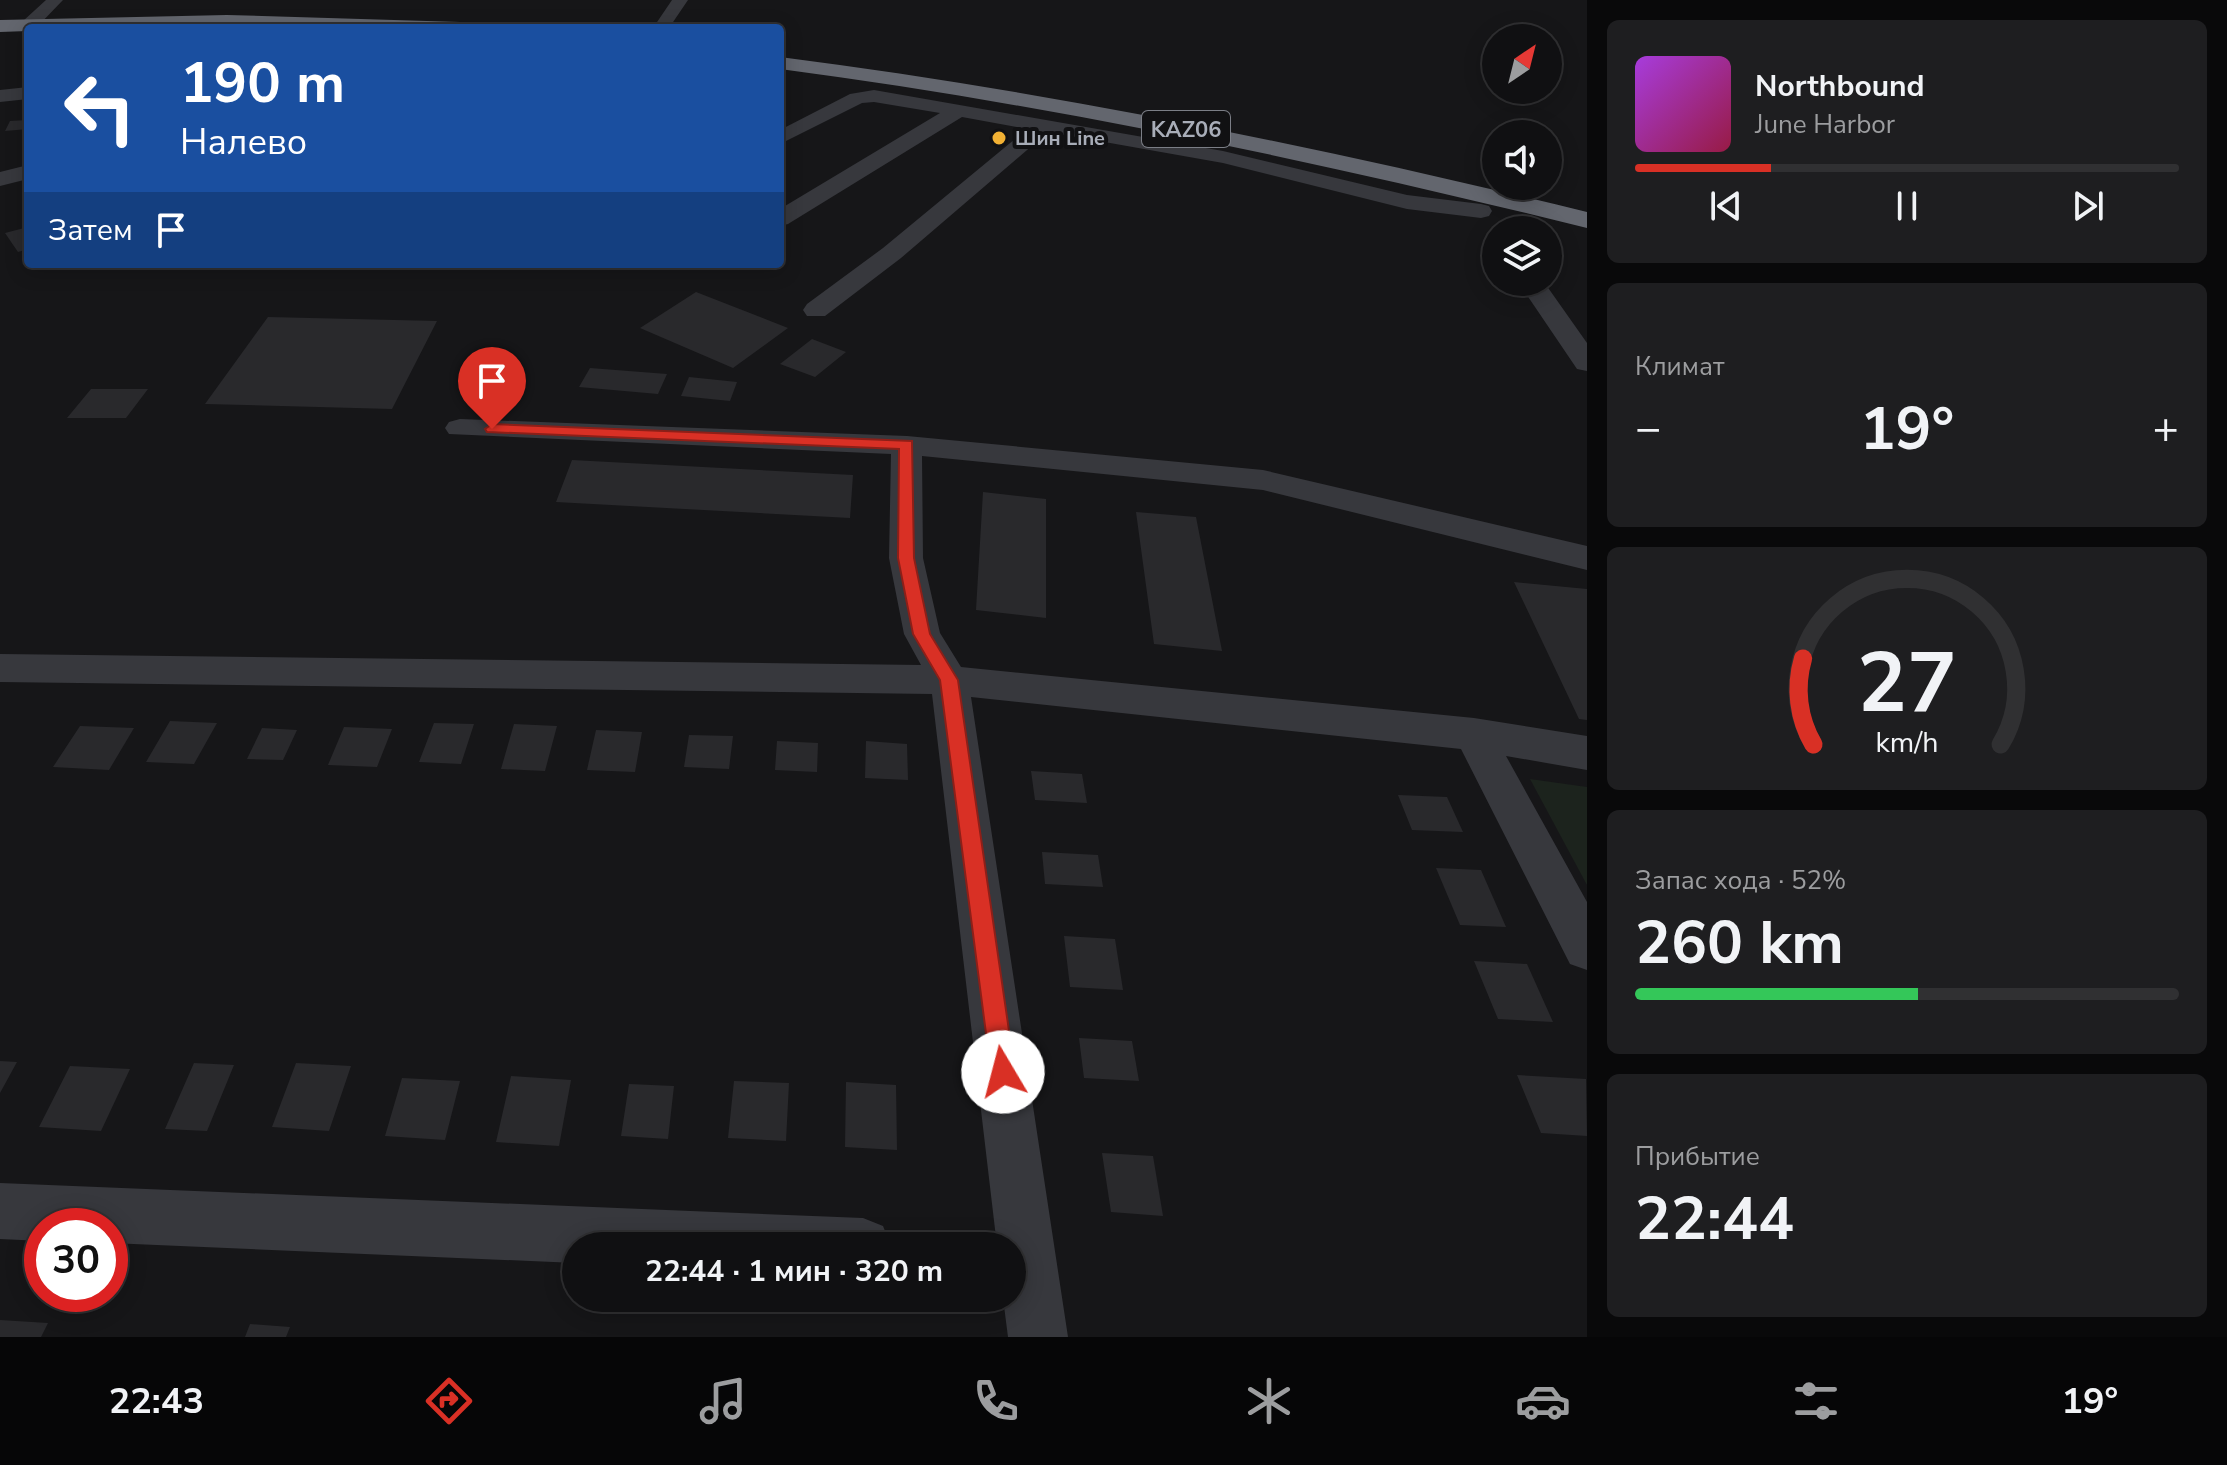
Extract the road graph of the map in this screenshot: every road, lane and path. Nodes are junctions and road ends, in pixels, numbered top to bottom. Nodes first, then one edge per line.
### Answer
1 (55, 0) edge
2 (680, 0) edge
3 (33, 24) edge
4 (153, 24) edge
5 (327, 24) edge
6 (664, 24) edge
7 (0, 26) edge
8 (24, 28) edge
9 (24, 30) edge
10 (0, 34) edge
11 (784, 54) edge
12 (784, 64) edge
13 (960, 110) junction
14 (1042, 127) junction
15 (784, 136) edge
16 (24, 173) edge
17 (0, 179) edge
18 (1478, 195) junction
19 (1587, 209) edge
20 (1488, 216) edge
21 (784, 217) edge
22 (1587, 220) edge
23 (1541, 296) edge
24 (816, 310) dead end
25 (1587, 363) edge
26 (460, 428) dead end
27 (907, 445) junction
28 (1587, 558) edge
29 (0, 668) edge
30 (949, 680) junction
31 (1474, 734) junction
32 (1587, 753) edge
33 (1587, 948) edge
34 (0, 1211) edge
35 (1018, 1232) edge
36 (562, 1234) edge
37 (1026, 1280) edge
38 (1038, 1337) edge

1 - 3 street
2 - 6 street
4 - 5 highway
7 - 8 highway
9 - 10 highway
11 - 18 highway, KАZ06
12 - 18 highway, KАZ06
13 - 14 street
13 - 15 street
13 - 21 street
14 - 18 street
14 - 24 street
16 - 17 street
18 - 19 highway, KАZ06
18 - 20 street
18 - 22 highway, KАZ06
23 - 25 street
26 - 27 street
27 - 28 street
27 - 30 street
29 - 30 street
30 - 31 street
30 - 35 street
31 - 32 street
31 - 33 street
34 - 36 street
37 - 38 street

